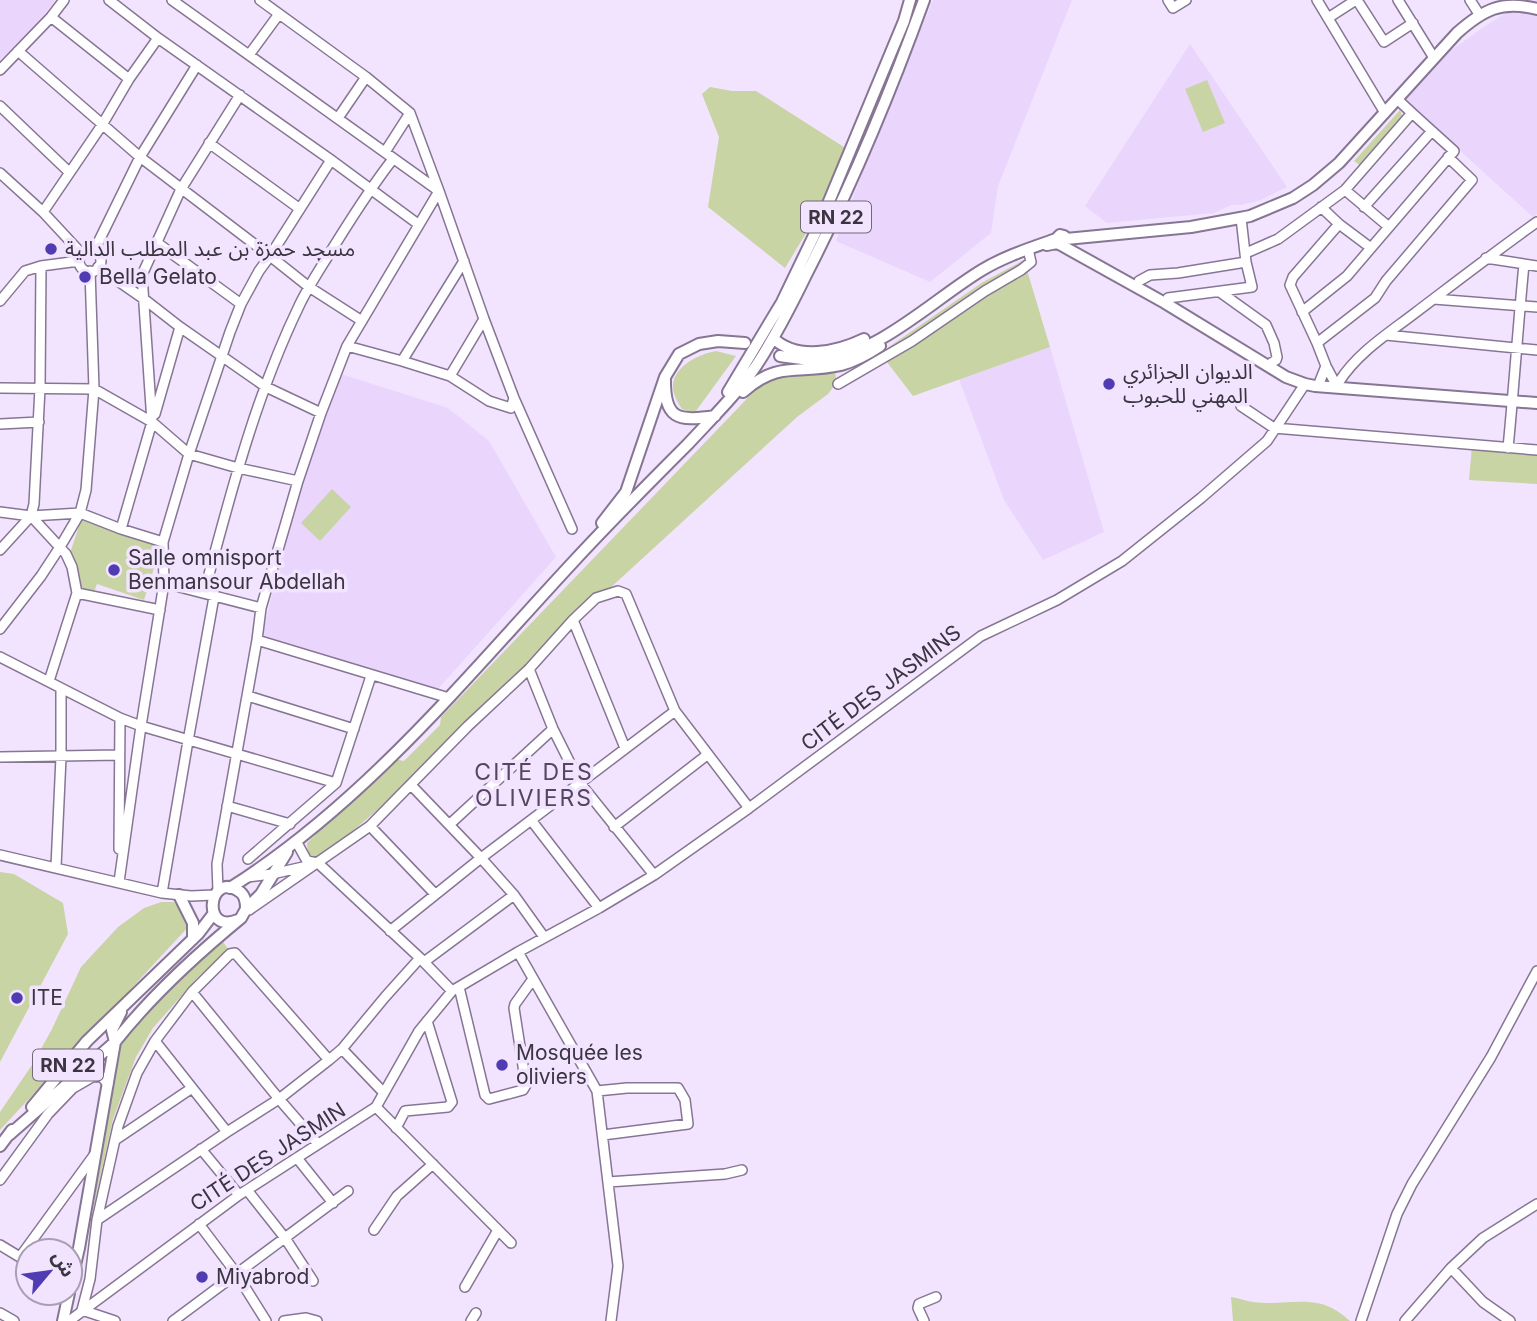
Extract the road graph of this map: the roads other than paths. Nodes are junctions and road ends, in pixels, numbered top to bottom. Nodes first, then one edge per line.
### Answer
1 (64, 0) edge
2 (110, 0) edge
3 (172, 0) edge
4 (260, 0) edge
5 (910, 0) edge
6 (924, 0) edge
7 (1168, 0) edge
8 (1186, 0) edge
9 (1317, 0) edge
10 (1357, 0) edge
11 (1398, 0) edge
12 (1470, 0) edge
13 (1532, 5) edge
14 (279, 14) junction
15 (1479, 14) junction
16 (51, 17) junction
17 (1328, 18) junction
18 (1413, 23) junction
19 (159, 38) junction
20 (18, 51) junction
21 (249, 55) junction
22 (1434, 58) junction
23 (197, 65) junction
24 (0, 70) edge
25 (366, 77) junction
26 (129, 79) junction
27 (240, 95) junction
28 (1397, 99) junction
29 (0, 106) edge
30 (411, 113) junction
31 (1385, 113) junction
32 (1412, 113) junction
33 (338, 118) junction
34 (102, 125) junction
35 (1432, 131) junction
36 (209, 144) junction
37 (385, 152) junction
38 (1448, 157) junction
39 (140, 158) junction
40 (393, 159) junction
41 (331, 160) junction
42 (69, 172) junction
43 (0, 173) edge
44 (181, 188) junction
45 (370, 189) junction
46 (1345, 190) junction
47 (439, 191) junction
48 (1321, 207) junction
49 (1364, 207) junction
50 (300, 209) junction
51 (43, 212) junction
52 (1241, 218) junction
53 (1537, 222) edge
54 (1339, 224) junction
55 (418, 225) junction
56 (1388, 228) junction
57 (156, 242) junction
58 (1061, 242) junction
59 (1371, 248) junction
60 (1028, 249) junction
61 (94, 251) junction
62 (270, 256) junction
63 (80, 257) junction
64 (1246, 257) junction
65 (1486, 258) junction
66 (464, 261) junction
67 (1524, 264) junction
68 (1537, 266) edge
69 (41, 267) junction
70 (94, 269) junction
71 (1139, 281) junction
72 (309, 288) junction
73 (1220, 292) junction
74 (1168, 298) junction
75 (144, 299) junction
76 (1434, 299) junction
77 (0, 301) edge
78 (240, 304) junction
79 (932, 304) junction
80 (1520, 305) junction
81 (1537, 307) edge
82 (1302, 312) junction
83 (484, 319) junction
84 (362, 321) junction
85 (180, 327) junction
86 (1386, 335) junction
87 (773, 338) junction
88 (745, 343) dead end
89 (1317, 343) junction
90 (347, 346) junction
91 (1516, 348) junction
92 (1537, 350) edge
93 (780, 356) dead end
94 (222, 357) junction
95 (402, 360) junction
96 (1272, 363) junction
97 (1325, 366) junction
98 (450, 376) junction
99 (665, 377) junction
100 (1320, 381) junction
101 (1337, 382) junction
102 (838, 384) dead end
103 (1305, 384) junction
104 (40, 387) junction
105 (266, 387) junction
106 (0, 388) edge
107 (94, 389) junction
108 (1537, 396) edge
109 (514, 398) junction
110 (1514, 398) junction
111 (1537, 403) edge
112 (1241, 405) dead end
113 (321, 413) junction
114 (714, 416) junction
115 (39, 422) junction
116 (152, 422) junction
117 (0, 424) edge
118 (1274, 428) junction
119 (1508, 448) junction
120 (1537, 450) edge
121 (189, 454) junction
122 (238, 468) junction
123 (298, 481) junction
124 (0, 512) edge
125 (80, 513) junction
126 (31, 516) junction
127 (121, 529) junction
128 (572, 529) dead end
129 (163, 542) junction
130 (60, 548) junction
131 (0, 550) edge
132 (575, 560) junction
133 (164, 583) junction
134 (77, 593) junction
135 (204, 593) junction
136 (214, 597) junction
137 (261, 608) junction
138 (160, 610) junction
139 (573, 620) junction
140 (0, 629) edge
141 (257, 640) junction
142 (0, 657) edge
143 (529, 669) junction
144 (371, 676) junction
145 (49, 681) junction
146 (61, 688) junction
147 (248, 696) junction
148 (449, 698) junction
149 (675, 711) junction
150 (120, 718) junction
151 (141, 726) junction
152 (354, 729) junction
153 (553, 729) junction
154 (188, 741) junction
155 (625, 748) junction
156 (237, 754) junction
157 (119, 755) junction
158 (707, 755) junction
159 (0, 757) edge
160 (61, 757) junction
161 (336, 783) junction
162 (580, 783) junction
163 (411, 785) junction
164 (227, 806) junction
165 (749, 808) junction
166 (531, 820) junction
167 (290, 824) junction
168 (450, 824) junction
169 (370, 826) junction
170 (614, 827) junction
171 (296, 841) junction
172 (0, 855) edge
173 (481, 858) junction
174 (248, 859) dead end
175 (318, 863) junction
176 (56, 867) junction
177 (272, 874) junction
178 (654, 875) junction
179 (247, 877) junction
180 (119, 882) junction
181 (230, 888) junction
182 (162, 892) junction
183 (435, 894) junction
184 (179, 895) junction
185 (514, 895) junction
186 (215, 902) junction
187 (599, 908) junction
188 (243, 914) junction
189 (390, 931) junction
190 (544, 937) junction
191 (193, 939) junction
192 (518, 951) junction
193 (422, 960) junction
194 (1537, 971) edge
195 (533, 979) junction
196 (455, 989) junction
197 (192, 992) junction
198 (131, 998) junction
199 (428, 1021) junction
200 (155, 1041) junction
201 (115, 1042) junction
202 (342, 1049) junction
203 (330, 1060) junction
204 (84, 1068) junction
205 (108, 1081) junction
206 (192, 1088) junction
207 (597, 1090) junction
208 (384, 1093) junction
209 (279, 1099) junction
210 (376, 1107) junction
211 (396, 1128) junction
212 (227, 1132) junction
213 (9, 1135) junction
214 (603, 1135) junction
215 (115, 1140) junction
216 (318, 1144) junction
217 (0, 1146) edge
218 (201, 1149) junction
219 (95, 1153) junction
220 (297, 1158) junction
221 (433, 1164) junction
222 (742, 1170) dead end
223 (0, 1181) edge
224 (608, 1182) junction
225 (348, 1191) dead end
226 (243, 1192) junction
227 (333, 1203) junction
228 (1537, 1204) edge
229 (97, 1220) junction
230 (199, 1224) junction
231 (373, 1230) dead end
232 (498, 1230) junction
233 (39, 1237) edge
234 (80, 1237) edge
235 (285, 1238) junction
236 (511, 1243) dead end
237 (1451, 1268) junction
238 (236, 1273) junction
239 (84, 1278) edge
240 (90, 1279) junction
241 (313, 1281) dead end
242 (465, 1287) dead end
243 (936, 1297) dead end
244 (82, 1310) junction
245 (0, 1313) edge
246 (98, 1318) edge
247 (1412, 1319) edge
248 (305, 1320) edge
249 (15, 1321) edge
250 (69, 1321) edge
251 (115, 1321) edge
252 (173, 1321) edge
253 (266, 1321) edge
254 (284, 1321) edge
255 (317, 1321) edge
256 (611, 1321) edge
257 (924, 1321) edge
258 (1361, 1321) edge
259 (1510, 1321) edge

1 - 16 street
2 - 19 street
3 - 21 street
4 - 14 street
5 - 114 main road, RN 22
6 - 87 main road, RN 22
7 - 8 street
9 - 17 street
10 - 17 street
10 - 18 street
11 - 18 street
12 - 15 street
13 - 15 main road
14 - 21 street
14 - 25 street
15 - 22 main road
16 - 20 street
16 - 26 street
17 - 31 street
18 - 22 street
19 - 23 street
19 - 26 street
20 - 24 street
20 - 34 street
21 - 33 street
22 - 28 main road
23 - 27 street
23 - 39 street
25 - 30 street
25 - 33 street
26 - 34 street
27 - 36 street
27 - 41 street
28 - 31 main road
28 - 32 street
29 - 42 street
30 - 37 street
30 - 47 street
31 - 52 main road
32 - 35 street
32 - 46 street
33 - 37 street
34 - 39 street
34 - 42 street
35 - 38 street
35 - 49 street
36 - 44 street
36 - 50 street
37 - 40 street
38 - 56 street
38 - 89 street
39 - 44 street
39 - 61 street
40 - 45 street
40 - 47 street
41 - 45 street
41 - 50 street
42 - 51 street
43 - 51 street
44 - 57 street
44 - 62 street
45 - 55 street
45 - 72 street
46 - 48 street
46 - 49 street
47 - 55 street
47 - 66 street
48 - 54 street
48 - 64 street
49 - 56 street
50 - 62 street
51 - 63 street
52 - 58 main road
52 - 64 street
53 - 65 street
54 - 59 street
54 - 82 street
55 - 84 street
56 - 59 street
57 - 75 street
57 - 78 street
58 - 60 main road
58 - 71 main road
58 - 103 main road
59 - 82 street
60 - 79 main road
60 - 102 street
61 - 63 street
61 - 70 street
62 - 72 street
62 - 78 street
63 - 69 street
63 - 70 street
64 - 71 street
64 - 73 street
65 - 67 street
65 - 76 street
66 - 83 street
66 - 95 street
67 - 68 street
67 - 80 street
69 - 77 street
69 - 104 street
70 - 75 street
70 - 107 street
71 - 74 main road
72 - 84 street
72 - 105 street
73 - 74 street
73 - 96 street
74 - 96 main road
75 - 85 street
75 - 116 street
76 - 80 street
76 - 86 street
78 - 94 street
79 - 87 main road
79 - 93 main road
79 - 114 main road
80 - 81 street
80 - 91 street
82 - 89 street
83 - 98 street
83 - 109 street
84 - 90 street
85 - 94 street
85 - 116 street
86 - 91 street
86 - 101 street
87 - 114 main road, RN 22
88 - 99 main road
89 - 97 street
90 - 95 street
90 - 113 street
91 - 92 street
91 - 110 street
94 - 105 street
94 - 121 street
95 - 98 street
96 - 100 main road
97 - 100 street
97 - 101 street
98 - 109 street
99 - 114 main road
99 - 132 main road
100 - 101 main road
101 - 110 main road
103 - 110 main road
103 - 118 street, CITÉ DES JASMINS
104 - 106 street
104 - 107 street
104 - 115 street
105 - 113 street
105 - 122 street
107 - 116 street
107 - 125 street
108 - 110 main road
109 - 128 street
110 - 111 main road
110 - 119 street
112 - 118 street
113 - 123 street
114 - 132 main road, RN 22
115 - 117 street
115 - 126 street
116 - 121 street
116 - 127 street
118 - 119 street
118 - 165 street, CITÉ DES JASMINS
119 - 120 street
121 - 122 street
121 - 129 street
122 - 123 street
122 - 135 street
123 - 137 street
124 - 126 street
125 - 126 street
125 - 127 street
125 - 130 street
126 - 130 street
126 - 131 street
127 - 129 street
129 - 133 street
130 - 134 street
130 - 140 street
132 - 148 main road, RN 22
133 - 135 street
133 - 138 street
134 - 138 street
134 - 145 street
135 - 136 street
136 - 137 street
136 - 154 street
137 - 141 street
138 - 151 street
139 - 143 street
139 - 149 street
139 - 155 street
141 - 144 street
141 - 147 street
142 - 145 street
143 - 153 street
143 - 163 street
144 - 148 street
144 - 152 street
145 - 146 street
146 - 150 street
146 - 160 street
147 - 152 street
147 - 156 street
148 - 171 main road, RN 22
149 - 155 street
149 - 158 street
150 - 151 street
150 - 157 street
151 - 154 street
151 - 180 street
152 - 161 street
153 - 162 street
153 - 168 street
154 - 156 street
154 - 182 street
155 - 162 street
156 - 161 street
156 - 164 street
157 - 160 street
157 - 180 street
158 - 165 street
158 - 170 street
159 - 160 street
160 - 176 street
161 - 167 street
162 - 166 street
162 - 170 street
163 - 168 street
163 - 169 street
164 - 167 street
164 - 186 street
165 - 178 street, CITÉ DES JASMINS
166 - 173 street
166 - 187 street
167 - 174 street
168 - 173 street
169 - 175 street
169 - 183 street
170 - 178 street
171 - 175 street
171 - 177 main road, RN 22
171 - 179 main road, RN 22
172 - 176 street
173 - 183 street
173 - 185 street
175 - 177 street
175 - 188 street
175 - 189 street
176 - 180 street
177 - 179 street, RN 22
177 - 188 main road, RN 22
178 - 187 street, CITÉ DES JASMINS
179 - 181 main road, RN 22
180 - 182 street
181 - 186 main road
181 - 188 main road
182 - 184 street
183 - 189 street
184 - 186 street
184 - 191 main road
185 - 190 street
185 - 193 street
186 - 188 main road
186 - 191 main road, RN 22
187 - 190 street, CITÉ DES JASMINS
188 - 201 main road, RN 22
189 - 193 street
190 - 192 street, CITÉ DES JASMINS
191 - 198 main road, RN 22
192 - 195 street
192 - 196 street, CITÉ DES JASMINS
193 - 196 street
193 - 202 street
194 - 258 street
195 - 196 street
195 - 207 street
196 - 199 street, CITÉ DES JASMIN
197 - 200 street
197 - 203 street
197 - 209 street
198 - 201 main road
198 - 213 main road, RN 22
199 - 208 street, CITÉ DES JASMIN
199 - 211 street
200 - 206 street
200 - 215 street
201 - 204 main road, RN 22
201 - 205 main road
202 - 203 street
202 - 208 street
203 - 209 street
204 - 205 main road
204 - 213 main road, RN 22
205 - 219 main road
205 - 223 street
206 - 212 street
206 - 215 street
207 - 214 street
207 - 214 street
208 - 210 street, CITÉ DES JASMIN
209 - 212 street
209 - 216 street
210 - 211 street
210 - 216 street, CITÉ DES JASMIN
211 - 221 street
212 - 218 street
213 - 217 main road, RN 22
214 - 224 street
215 - 229 street
216 - 220 street, CITÉ DES JASMIN
218 - 226 street
218 - 229 street
219 - 233 street
219 - 234 main road
220 - 226 street, CITÉ DES JASMIN
220 - 227 street
221 - 231 street
221 - 232 street
222 - 224 street
224 - 256 street
225 - 227 street
226 - 230 street, CITÉ DES JASMIN
226 - 235 street
227 - 235 street
228 - 237 street
229 - 240 street
230 - 238 street
230 - 244 street, CITÉ DES JASMIN
232 - 236 street
232 - 242 street
235 - 238 street
235 - 241 street
237 - 247 street
237 - 259 street
238 - 252 street
238 - 253 street
239 - 240 street
240 - 244 street
243 - 257 street
244 - 246 street
244 - 250 street, CITÉ DES JASMIN
245 - 249 street
246 - 251 street
248 - 254 street
248 - 255 street

